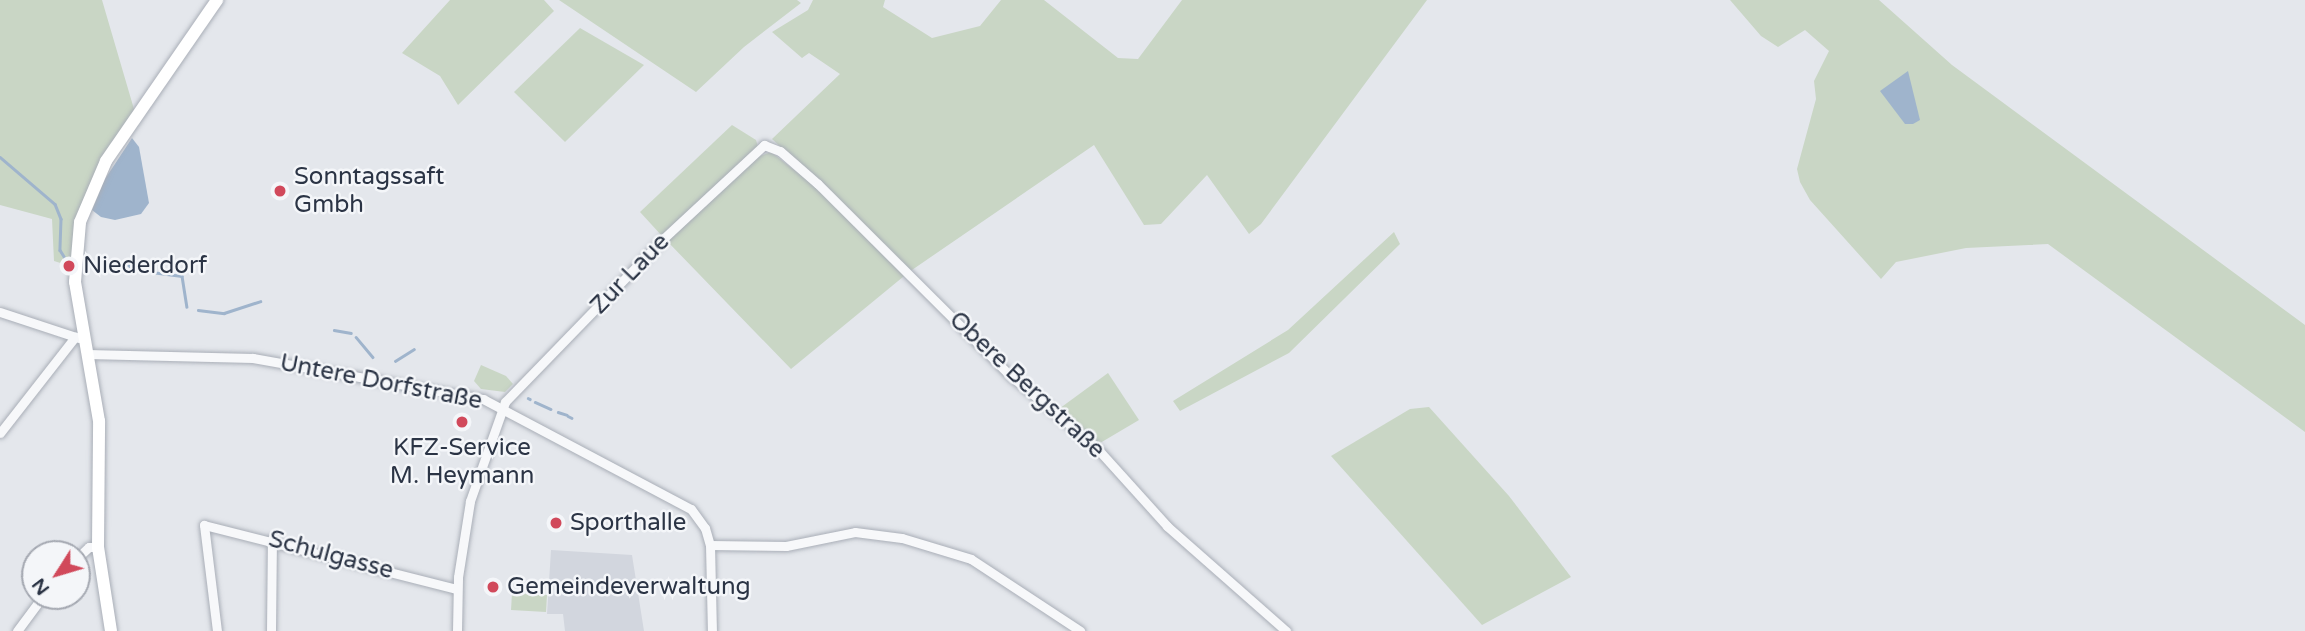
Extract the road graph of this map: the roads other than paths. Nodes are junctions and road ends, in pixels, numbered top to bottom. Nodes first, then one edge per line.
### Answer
1 (217, 0) edge
2 (764, 145) joint
3 (0, 312) edge
4 (80, 338) junction
5 (87, 354) junction
6 (503, 408) junction
7 (0, 433) edge
8 (272, 538) junction
9 (710, 545) junction
10 (91, 547) edge
11 (98, 547) junction
12 (457, 589) junction
13 (33, 610) edge
14 (17, 631) edge
15 (111, 631) edge
16 (217, 631) edge
17 (271, 631) edge
18 (457, 631) edge
19 (712, 631) edge
20 (1080, 631) edge
21 (1286, 631) edge

1 - 4 main road
2 - 6 street, Zur Laue
2 - 21 street, Obere Bergstraße
3 - 4 street
4 - 5 main road
4 - 7 street
5 - 6 street, Untere Dorfstraße
5 - 11 main road
6 - 9 street, Untere Dorfstraße
6 - 12 street
8 - 12 street, Schulgasse
8 - 16 street, Schulgasse
8 - 17 street
9 - 19 street
9 - 20 street
10 - 11 street
11 - 15 main road
12 - 18 street
13 - 14 street

